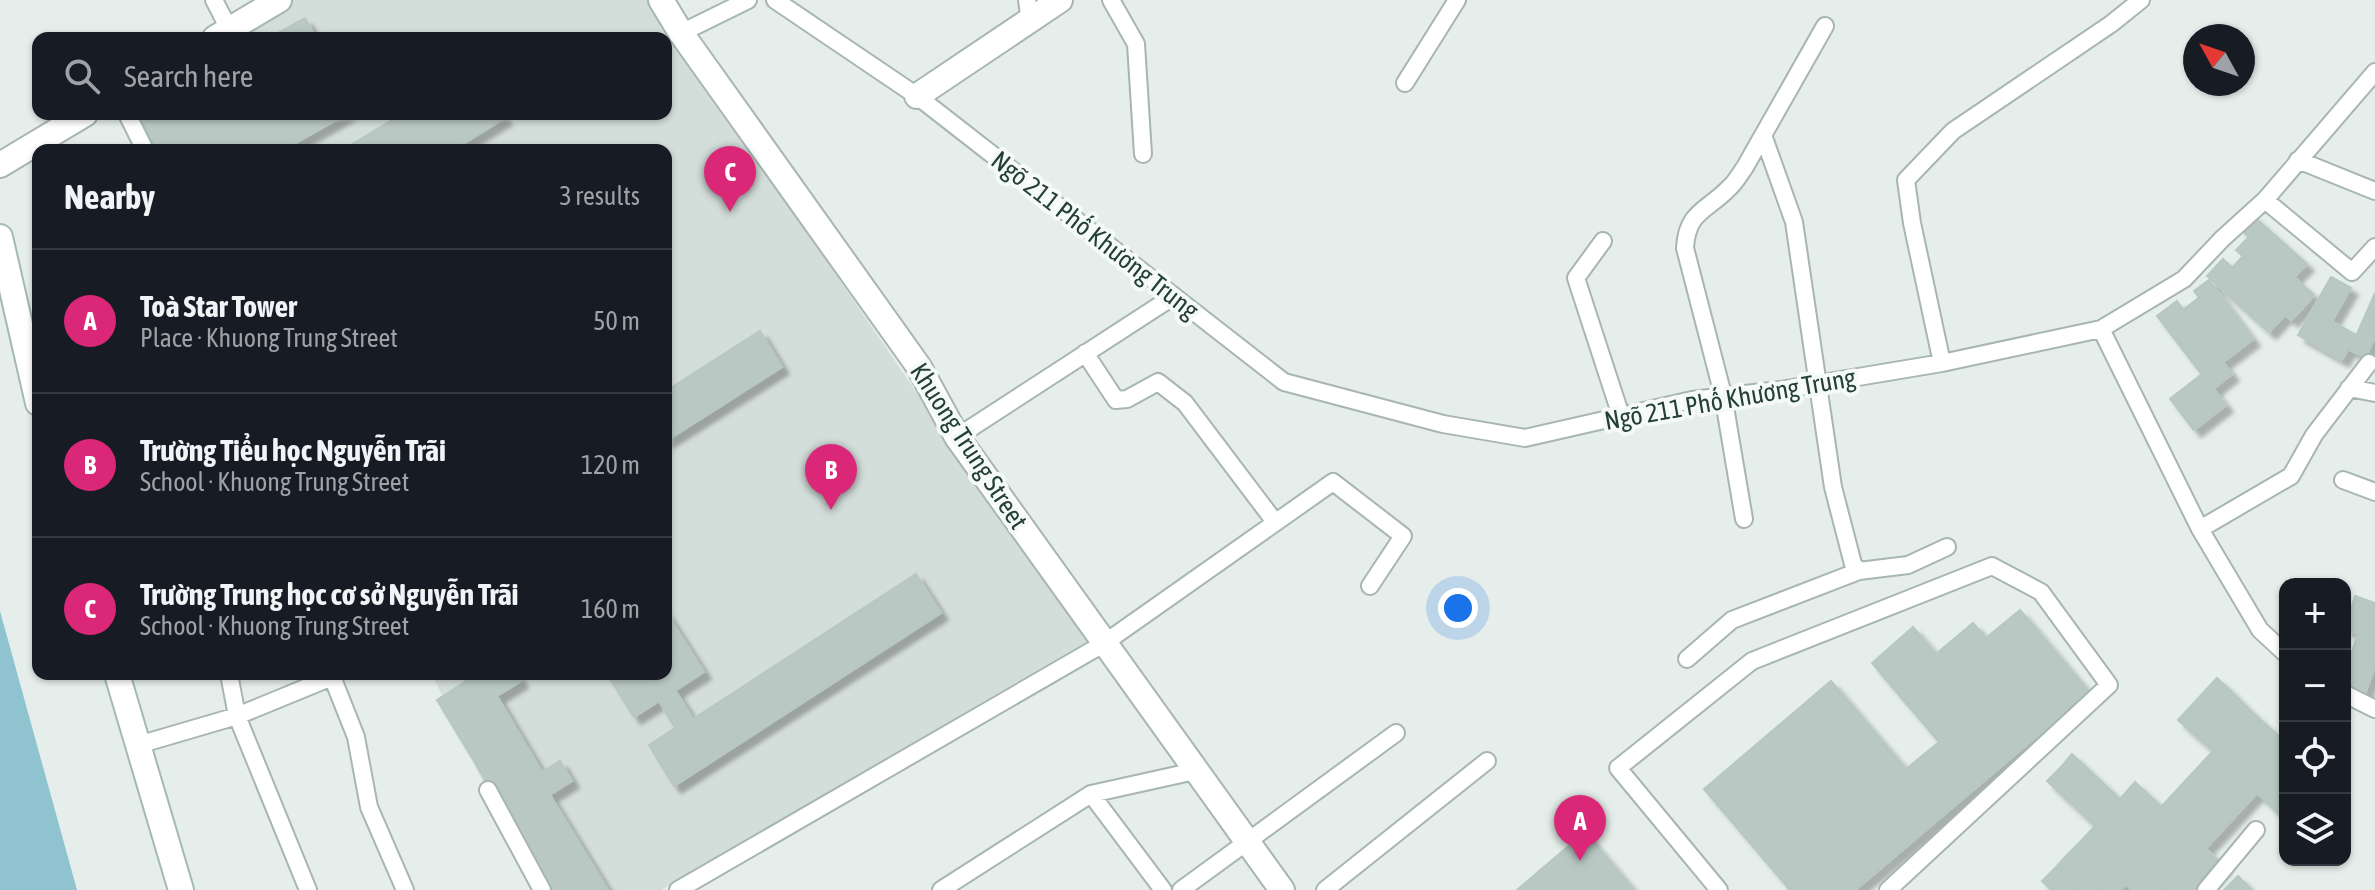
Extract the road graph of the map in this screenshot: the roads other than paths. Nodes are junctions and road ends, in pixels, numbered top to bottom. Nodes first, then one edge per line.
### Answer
1 (214, 0) edge
2 (279, 0) edge
3 (661, 0) edge
4 (748, 0) edge
5 (775, 0) edge
6 (1060, 0) edge
7 (1111, 0) edge
8 (1457, 0) edge
9 (2141, 0) edge
10 (1028, 11) edge
11 (1825, 26) dead end
12 (222, 32) edge
13 (225, 32) edge
14 (681, 33) junction
15 (2375, 72) edge
16 (1405, 83) dead end
17 (917, 96) junction
18 (75, 120) edge
19 (130, 120) edge
20 (1763, 135) junction
21 (35, 144) edge
22 (142, 144) edge
23 (32, 146) edge
24 (1143, 154) dead end
25 (2298, 160) junction
26 (0, 165) edge
27 (2375, 191) edge
28 (2265, 200) junction
29 (0, 237) edge
30 (1603, 241) dead end
31 (2375, 247) edge
32 (1174, 296) junction
33 (2101, 329) junction
34 (1085, 353) junction
35 (32, 356) edge
36 (1942, 363) junction
37 (2369, 363) dead end
38 (1818, 382) junction
39 (2349, 388) junction
40 (2375, 393) edge
41 (1723, 395) junction
42 (1621, 416) junction
43 (957, 437) junction
44 (2343, 480) dead end
45 (2375, 492) edge
46 (1744, 519) dead end
47 (1275, 522) junction
48 (2200, 529) junction
49 (1947, 547) dead end
50 (1859, 571) junction
51 (1370, 586) dead end
52 (1103, 644) junction
53 (2282, 650) edge
54 (1687, 659) dead end
55 (119, 680) edge
56 (230, 680) edge
57 (322, 680) edge
58 (333, 680) edge
59 (2351, 697) edge
60 (2375, 709) edge
61 (237, 716) junction
62 (1396, 733) dead end
63 (138, 745) junction
64 (1487, 761) dead end
65 (1195, 771) junction
66 (488, 790) dead end
67 (1091, 794) junction
68 (2256, 830) dead end
69 (1247, 842) junction
70 (181, 890) edge
71 (308, 890) edge
72 (405, 890) edge
73 (542, 890) edge
74 (678, 890) edge
75 (941, 890) edge
76 (1163, 890) edge
77 (1181, 890) edge
78 (1282, 890) edge
79 (1325, 890) edge
80 (1719, 890) edge
81 (1888, 890) edge
82 (2206, 890) edge

1 - 12 lane
2 - 13 street
3 - 14 street, Khuong Trung Street
4 - 14 lane
5 - 17 lane, Ngõ 211 Phố Khương Trung
6 - 10 street
7 - 24 lane
8 - 16 lane
9 - 36 lane
10 - 17 street
11 - 20 lane
14 - 43 street, Khuong Trung Street
15 - 25 lane, Ngõ 211 Phố Khương Trung
17 - 32 lane, Ngõ 211 Phố Khương Trung
18 - 21 street
19 - 22 lane
20 - 38 lane
20 - 41 lane
23 - 26 street
25 - 27 lane
25 - 28 lane, Ngõ 211 Phố Khương Trung
28 - 31 lane
28 - 33 lane, Ngõ 211 Phố Khương Trung
29 - 35 street
30 - 42 lane
32 - 34 lane
32 - 42 lane, Ngõ 211 Phố Khương Trung
33 - 36 lane, Ngõ 211 Phố Khương Trung
33 - 48 lane
34 - 43 lane
34 - 47 lane
36 - 38 lane, Ngõ 211 Phố Khương Trung
37 - 39 lane
38 - 41 lane, Ngõ 211 Phố Khương Trung
38 - 50 lane
39 - 40 lane
39 - 48 lane
41 - 42 lane, Ngõ 211 Phố Khương Trung
41 - 46 lane
43 - 52 street, Khuong Trung Street
44 - 45 lane
47 - 51 lane
47 - 52 lane
48 - 53 lane
49 - 50 lane
50 - 54 lane
52 - 65 street, Khuong Trung Street
52 - 74 lane
55 - 63 street
56 - 61 lane
57 - 61 lane
58 - 72 lane
59 - 60 lane
61 - 63 lane
61 - 71 lane
62 - 69 lane
63 - 70 street
64 - 79 lane
65 - 67 lane
65 - 69 street, Khuong Trung Street
66 - 73 lane
67 - 75 lane
67 - 76 lane
68 - 82 lane
69 - 77 lane
69 - 78 street, Khuong Trung Street
80 - 81 lane

